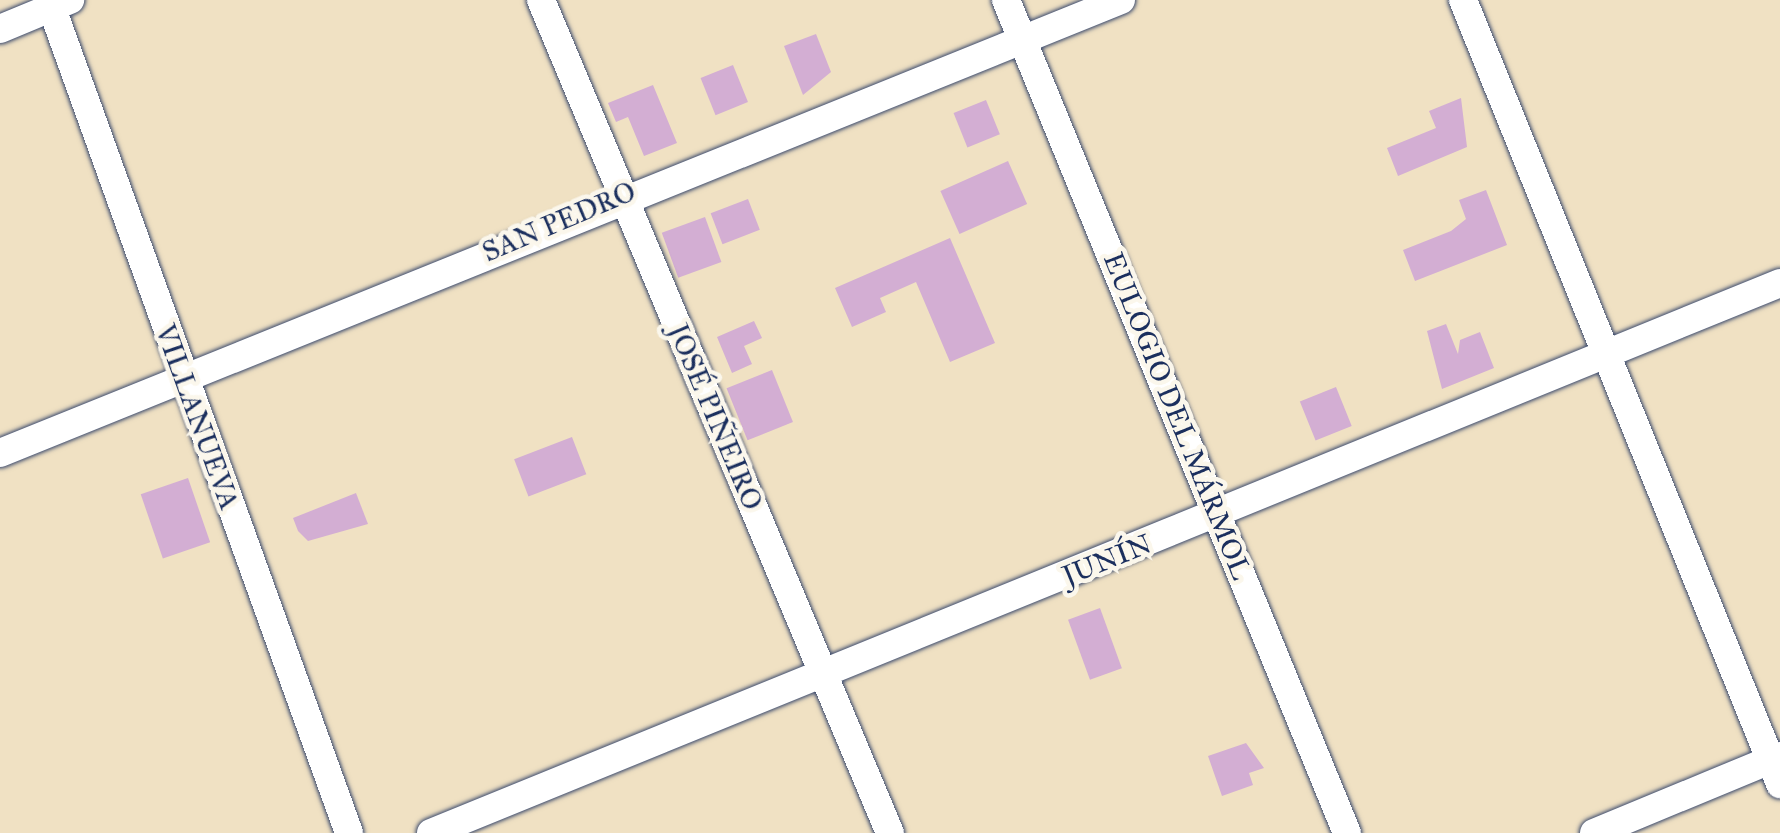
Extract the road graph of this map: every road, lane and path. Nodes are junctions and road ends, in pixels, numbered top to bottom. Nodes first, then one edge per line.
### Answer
1 (542, 0) edge
2 (1006, 0) edge
3 (1121, 0) edge
4 (1463, 0) edge
5 (57, 3) edge
6 (0, 29) edge
7 (1022, 39) junction
8 (621, 196) junction
9 (1780, 284) edge
10 (1609, 356) junction
11 (182, 380) junction
12 (0, 453) edge
13 (1217, 515) junction
14 (824, 675) junction
15 (1777, 766) edge
16 (350, 833) edge
17 (432, 833) edge
18 (890, 833) edge
19 (1347, 833) edge
20 (1594, 833) edge

1 - 8 street, JOSÉ PIÑEIRO
2 - 7 street, EULOGIO DEL MÁRMOL
3 - 7 street, SAN PEDRO
4 - 10 street
5 - 6 street
5 - 11 street, VILLANUEVA
7 - 8 street, SAN PEDRO
7 - 13 street, EULOGIO DEL MÁRMOL
8 - 11 street, SAN PEDRO
8 - 14 street, JOSÉ PIÑEIRO
9 - 10 street, JUNÍN
10 - 13 street, JUNÍN
10 - 15 street
11 - 12 street, SAN PEDRO
11 - 16 street, VILLANUEVA
13 - 14 street, JUNÍN
13 - 19 street, EULOGIO DEL MÁRMOL
14 - 17 street, JUNÍN
14 - 18 street, JOSÉ PIÑEIRO
15 - 20 street

